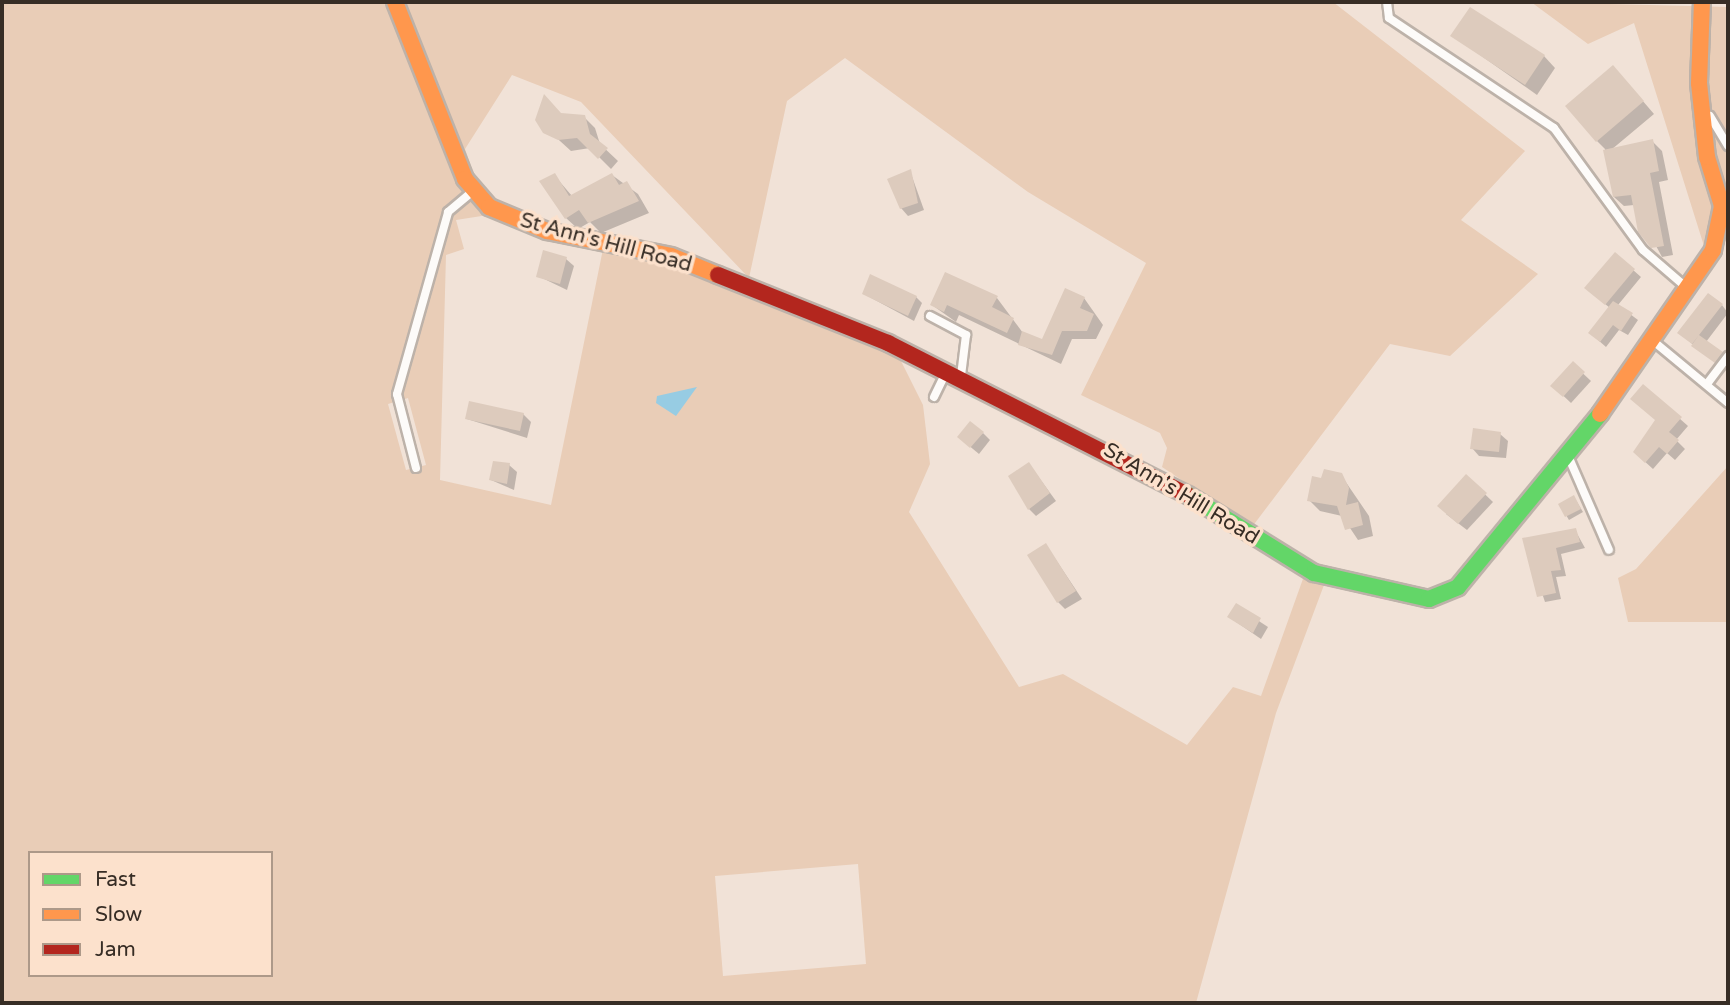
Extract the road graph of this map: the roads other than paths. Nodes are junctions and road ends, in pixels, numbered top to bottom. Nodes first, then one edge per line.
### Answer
1 (394, 2) edge
2 (1387, 2) edge
3 (1702, 2) edge
4 (1700, 97) junction
5 (1728, 146) edge
6 (472, 192) junction
7 (1725, 219) edge
8 (1688, 289) junction
9 (930, 316) dead end
10 (1655, 342) junction
11 (1728, 356) edge
12 (954, 373) junction
13 (1707, 384) junction
14 (934, 397) dead end
15 (1728, 403) edge
16 (1568, 455) junction
17 (416, 468) dead end
18 (1609, 550) dead end

1 - 6 street
2 - 8 lane
3 - 4 street, St Ann's Hill Road
4 - 5 lane
4 - 7 street, St Ann's Hill Road
6 - 12 street, St Ann's Hill Road
6 - 17 lane
7 - 8 street, St Ann's Hill Road
8 - 10 street, St Ann's Hill Road
9 - 12 lane
10 - 13 lane
10 - 16 street, St Ann's Hill Road
11 - 13 lane
12 - 14 lane
12 - 16 street, St Ann's Hill Road
13 - 15 lane
16 - 18 lane

